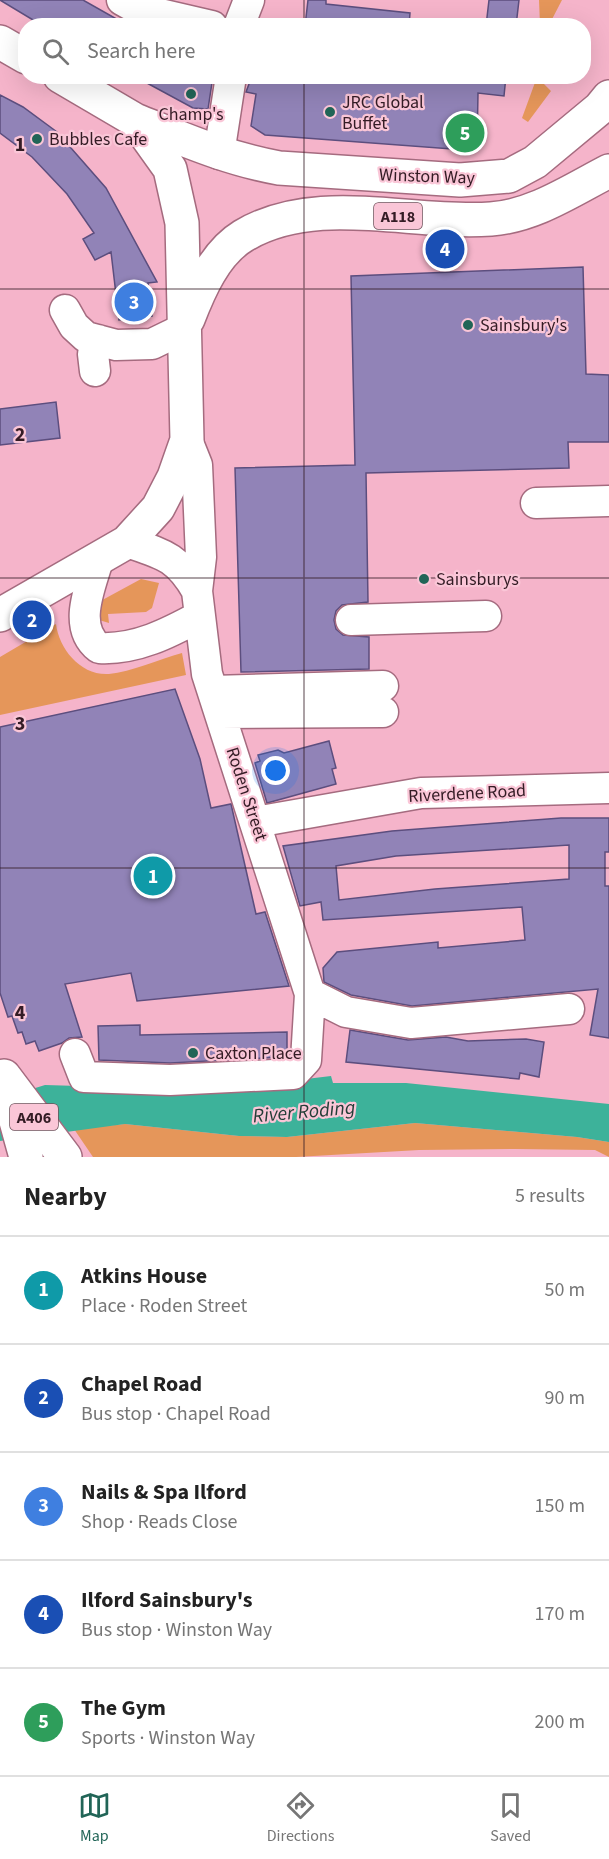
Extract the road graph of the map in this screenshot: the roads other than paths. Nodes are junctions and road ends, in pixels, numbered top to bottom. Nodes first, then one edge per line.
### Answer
1 (122, 0) edge
2 (249, 0) edge
3 (177, 18) edge
4 (242, 18) edge
5 (0, 42) edge
6 (18, 52) edge
7 (74, 84) edge
8 (230, 84) edge
9 (609, 97) edge
10 (135, 120) junction
11 (219, 154) junction
12 (609, 171) edge
13 (65, 310) dead end
14 (185, 328) junction
15 (98, 340) junction
16 (95, 371) dead end
17 (187, 440) junction
18 (609, 501) edge
19 (536, 503) dead end
20 (128, 542) junction
21 (98, 560) junction
22 (199, 603) junction
23 (0, 615) edge
24 (486, 616) dead end
25 (351, 620) dead end
26 (383, 699) dead end
27 (216, 702) junction
28 (609, 788) edge
29 (256, 822) junction
30 (310, 994) junction
31 (569, 1009) dead end
32 (75, 1054) dead end
33 (2, 1071) edge
34 (26, 1157) edge
35 (65, 1157) edge

1 - 3 street
2 - 4 street
5 - 6 main road
7 - 10 main road, A118
8 - 11 street
9 - 11 main road, Winston Way / A118
10 - 11 main road, A118
10 - 14 main road, A118
12 - 14 main road, A118
13 - 15 street
14 - 15 street
14 - 17 main road, A118
15 - 16 street
17 - 20 main road, A118
17 - 22 street, Roden Street
18 - 19 street
20 - 21 main road, A118
20 - 22 street, Roden Street
21 - 22 street
21 - 23 main road, A118
22 - 27 street, Roden Street
24 - 25 street
26 - 27 street
27 - 29 street, Roden Street
28 - 29 street, Riverdene Road
29 - 30 street, Roden Street
30 - 31 street
30 - 32 street
33 - 34 main road
33 - 35 main road, A406

